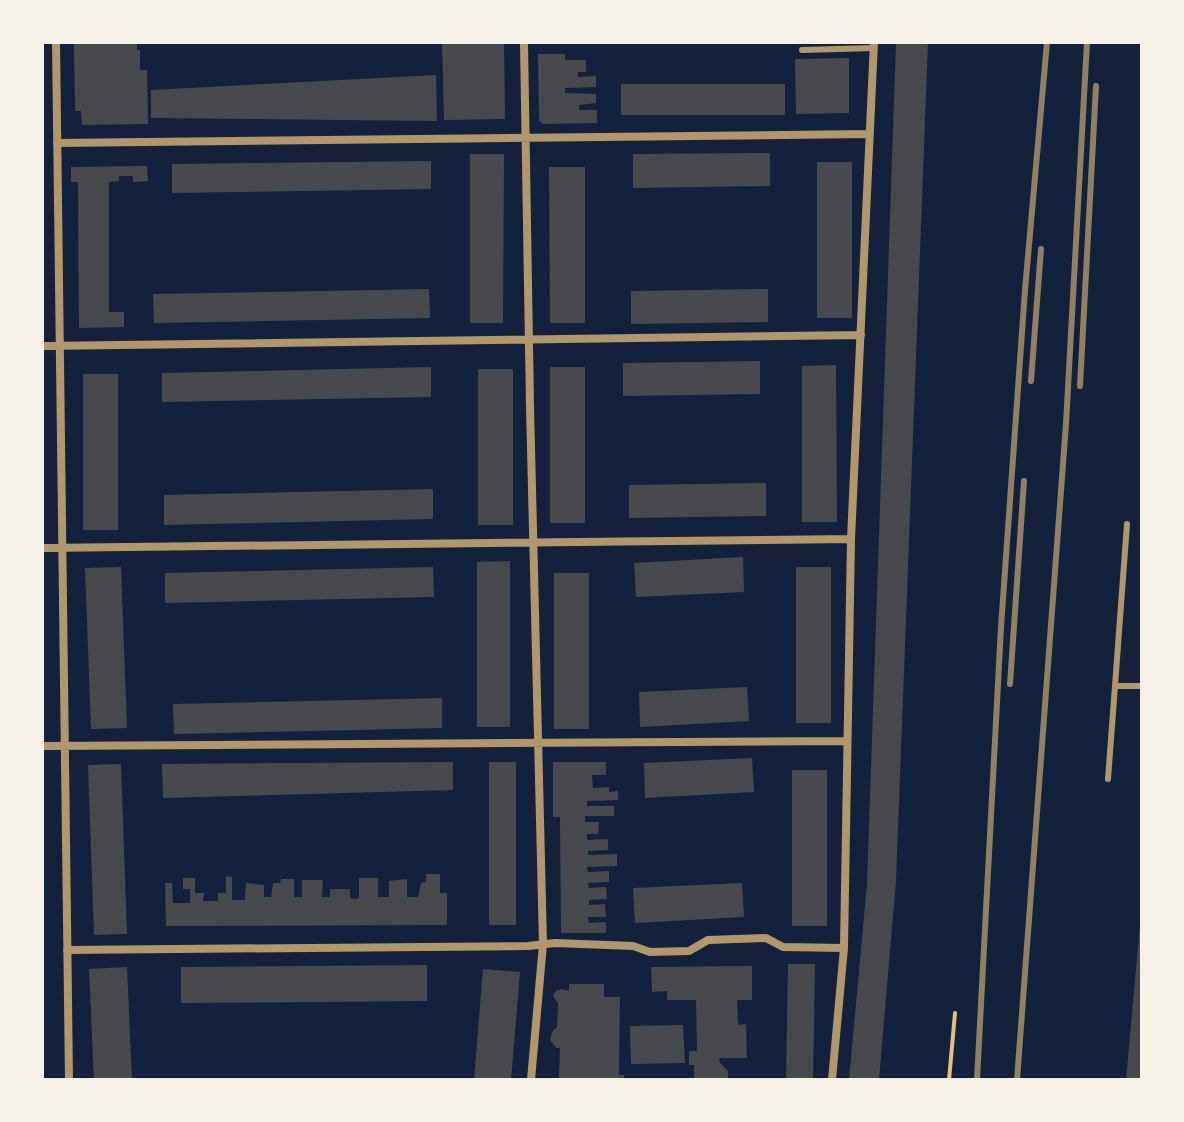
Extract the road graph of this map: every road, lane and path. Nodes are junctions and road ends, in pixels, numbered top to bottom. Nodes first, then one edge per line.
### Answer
1 (56, 42) edge
2 (524, 42) edge
3 (874, 45) edge
4 (802, 50) dead end
5 (869, 134) junction
6 (526, 138) junction
7 (57, 143) junction
8 (861, 335) junction
9 (529, 340) junction
10 (42, 346) edge
11 (60, 346) junction
12 (1127, 524) dead end
13 (851, 539) junction
14 (534, 542) junction
15 (42, 548) edge
16 (63, 548) junction
17 (1115, 686) junction
18 (1142, 686) edge
19 (846, 741) junction
20 (538, 743) junction
21 (42, 746) edge
22 (65, 746) junction
23 (1108, 779) dead end
24 (543, 944) junction
25 (844, 948) junction
26 (67, 950) junction
27 (955, 1013) dead end
28 (69, 1080) edge
29 (531, 1080) edge
30 (832, 1080) edge
31 (949, 1080) edge

1 - 7 street
2 - 6 street
3 - 4 lane
3 - 5 street
5 - 6 street
5 - 8 street
6 - 7 street
6 - 9 street
7 - 11 street
8 - 9 street
8 - 13 street
9 - 11 street
9 - 14 street
10 - 11 street
11 - 16 street
12 - 17 lane
13 - 14 street
13 - 19 street
14 - 16 street
14 - 20 street
15 - 16 street
16 - 22 street
17 - 18 lane
17 - 23 lane
19 - 20 street
19 - 25 street
20 - 22 street
20 - 24 street
21 - 22 street
22 - 26 street
24 - 25 street
24 - 26 street
24 - 29 street
25 - 30 street
26 - 28 street
27 - 31 path

